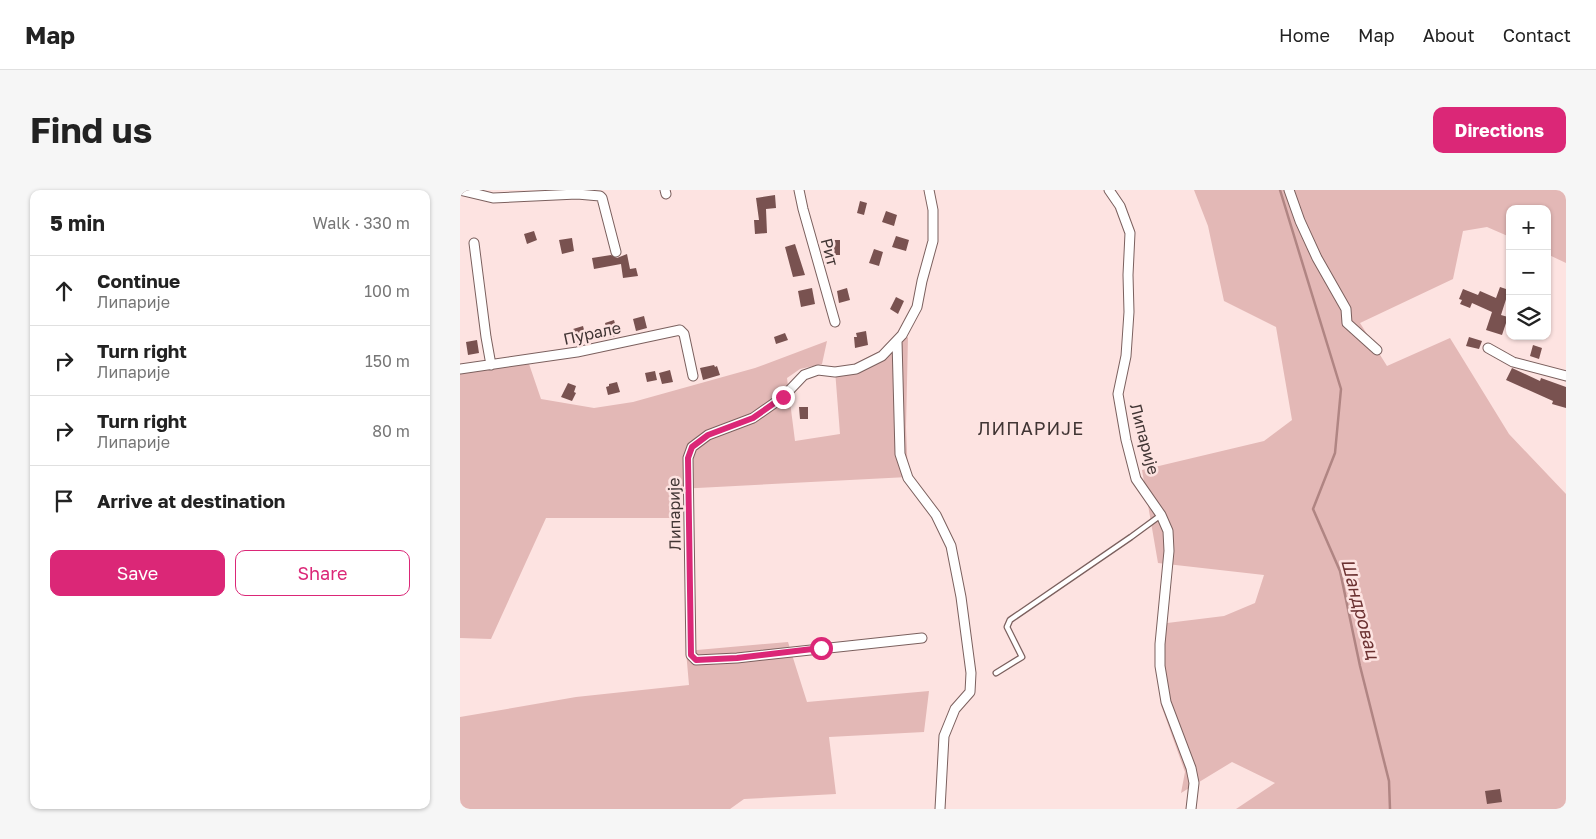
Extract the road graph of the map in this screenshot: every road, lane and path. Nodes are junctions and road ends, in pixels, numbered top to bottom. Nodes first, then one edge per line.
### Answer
1 (460, 190) edge
2 (799, 190) edge
3 (929, 190) edge
4 (1109, 190) edge
5 (1289, 190) edge
6 (474, 243) dead end
7 (616, 252) dead end
8 (835, 322) dead end
9 (897, 341) junction
10 (1488, 348) dead end
11 (1377, 350) dead end
12 (492, 365) junction
13 (460, 370) edge
14 (693, 376) dead end
15 (1566, 376) edge
16 (1161, 515) junction
17 (922, 638) dead end
18 (996, 673) dead end
19 (940, 809) edge
20 (1191, 809) edge

1 - 7 street
2 - 8 street, Рит
3 - 9 street, Липарије
4 - 16 street, Липарије
5 - 11 street
6 - 12 street
9 - 17 street, Липарије
9 - 19 street
10 - 15 street
12 - 13 street, Пурале
12 - 14 street, Пурале
16 - 18 lane
16 - 20 street, Липарије

